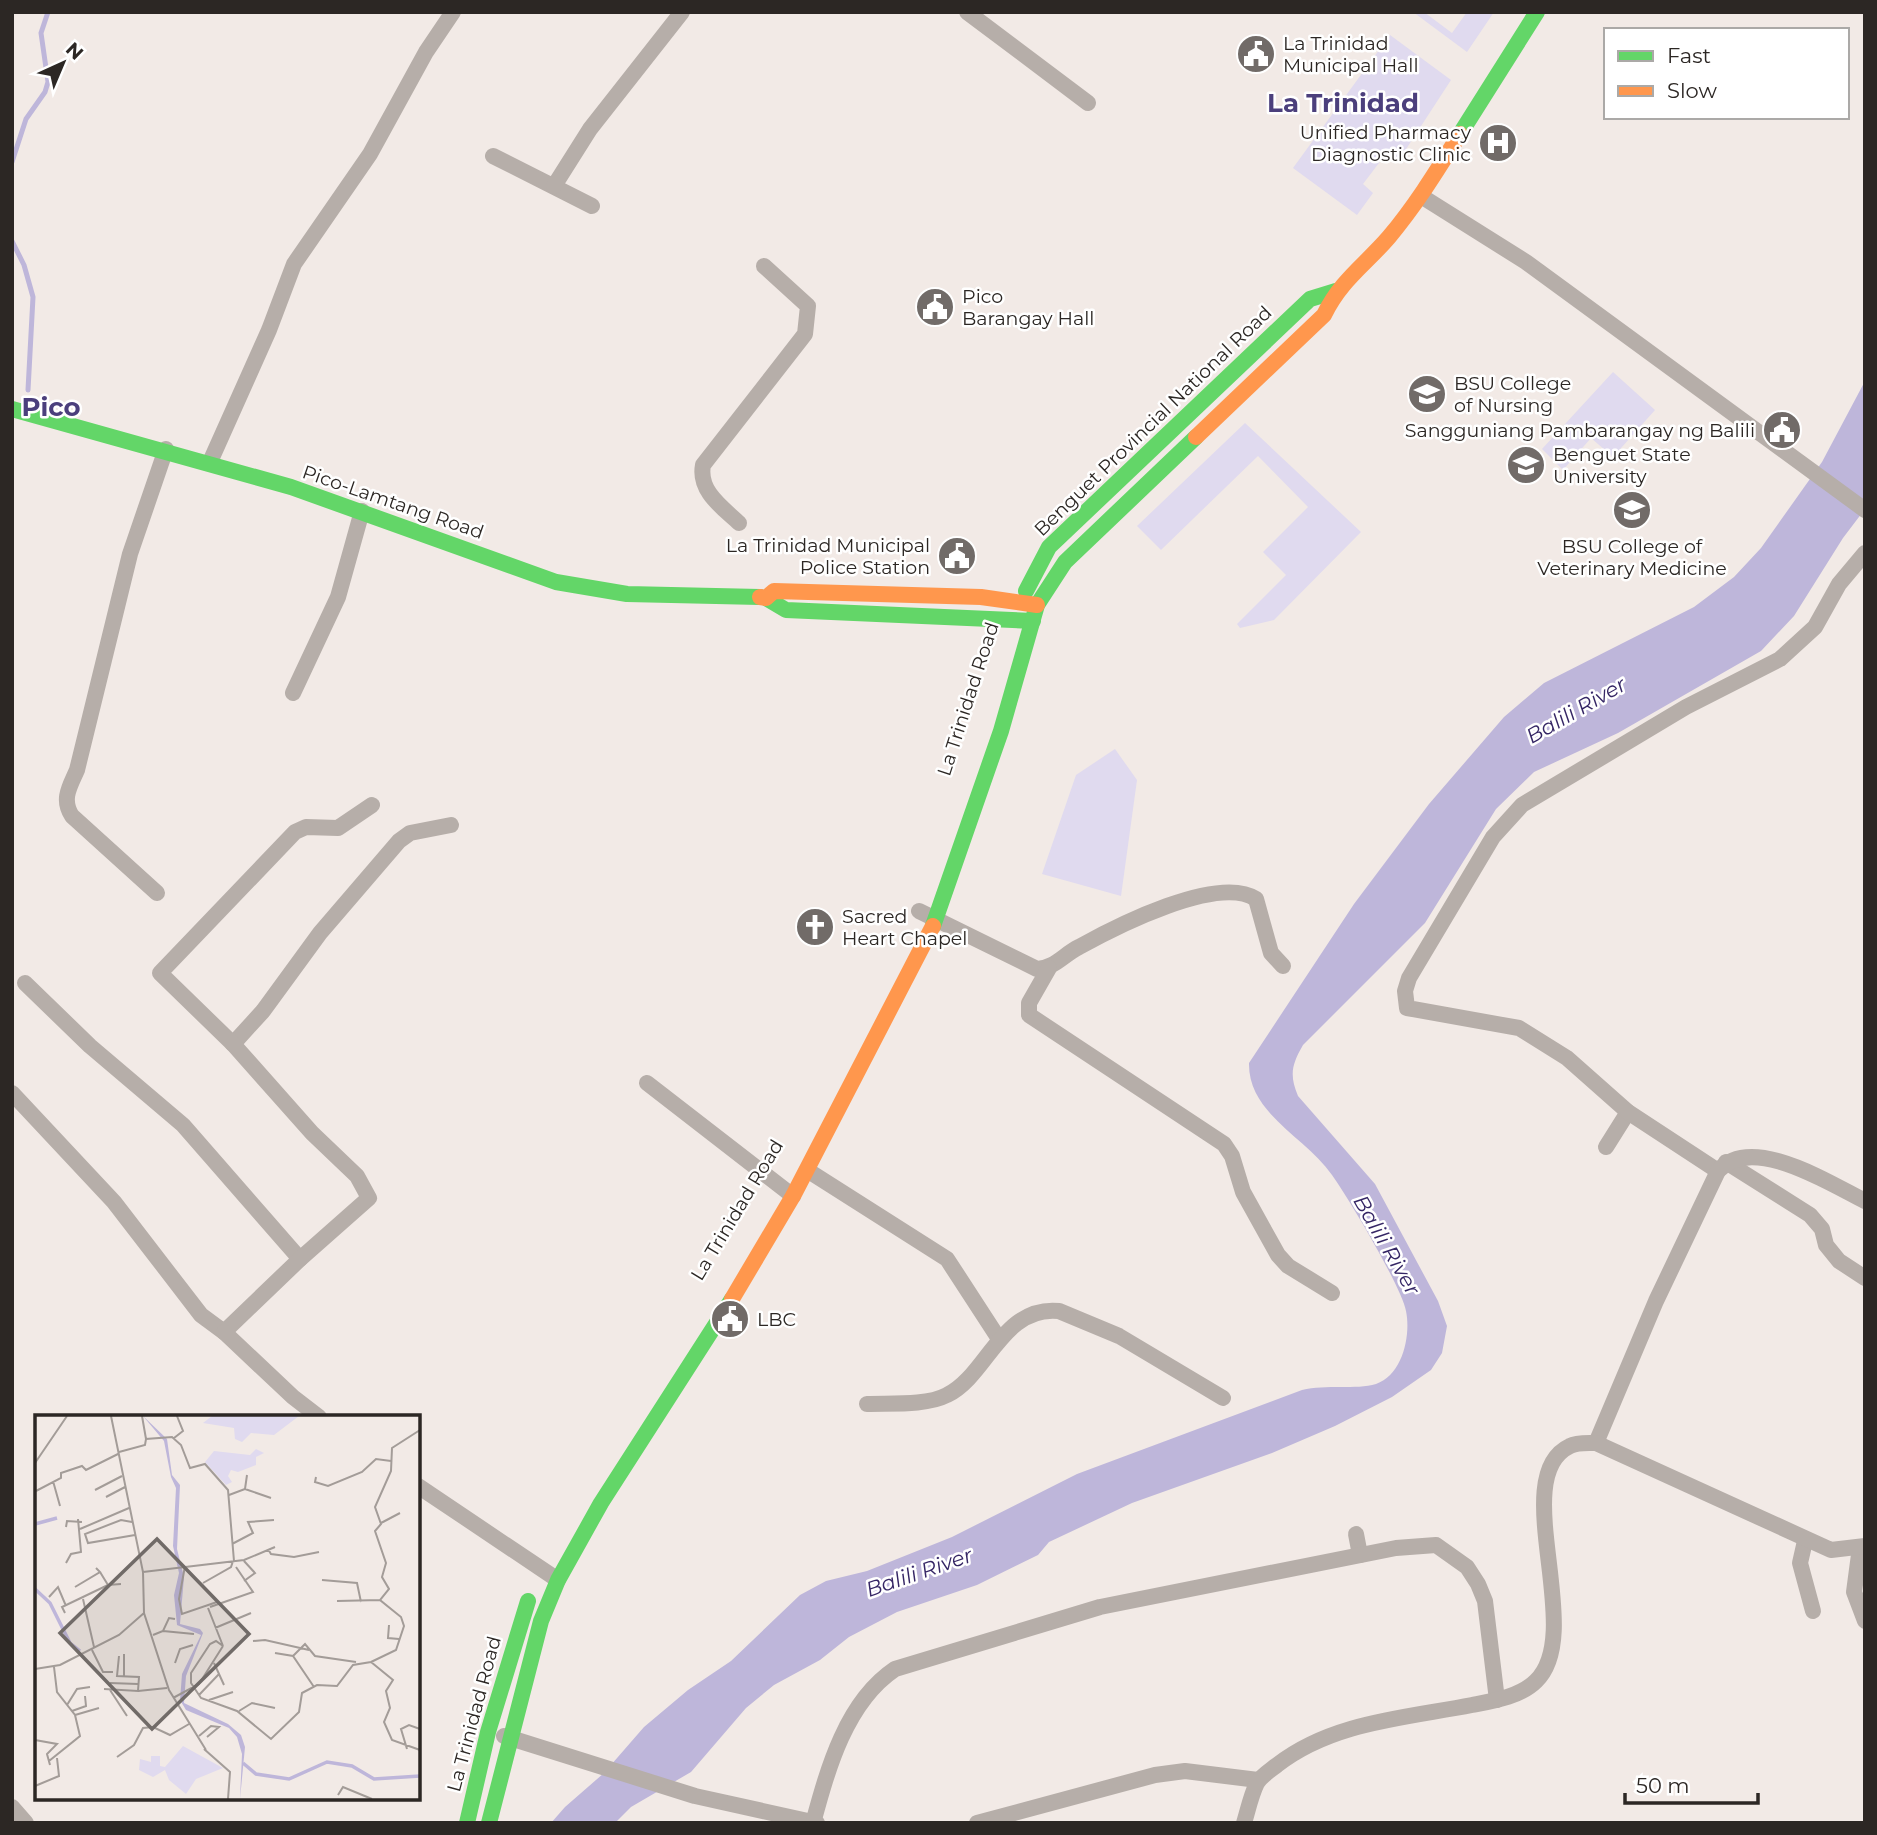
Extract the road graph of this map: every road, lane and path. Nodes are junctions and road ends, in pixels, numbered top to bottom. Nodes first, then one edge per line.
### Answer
1 (453, 12) edge
2 (682, 12) edge
3 (967, 12) edge
4 (1537, 12) edge
5 (1088, 103) dead end
6 (493, 156) dead end
7 (554, 186) junction
8 (1421, 196) junction
9 (592, 206) dead end
10 (764, 266) dead end
11 (1336, 291) junction
12 (16, 410) edge
13 (166, 449) junction
14 (210, 462) junction
15 (1865, 510) edge
16 (362, 511) junction
17 (739, 523) dead end
18 (1865, 553) edge
19 (1037, 605) joint
20 (1023, 614) junction
21 (1006, 654) dead end
22 (293, 692) dead end
23 (372, 805) dead end
24 (451, 825) dead end
25 (157, 892) dead end
26 (918, 911) dead end
27 (937, 919) junction
28 (1283, 966) dead end
29 (1049, 968) junction
30 (24, 983) dead end
31 (233, 1044) junction
32 (852, 1046) dead end
33 (647, 1083) dead end
34 (12, 1093) edge
35 (821, 1105) dead end
36 (1628, 1112) junction
37 (1606, 1147) dead end
38 (1722, 1167) junction
39 (807, 1170) junction
40 (793, 1196) junction
41 (1865, 1201) edge
42 (750, 1232) dead end
43 (765, 1243) junction
44 (300, 1259) junction
45 (1865, 1278) edge
46 (1332, 1293) dead end
47 (223, 1332) junction
48 (999, 1339) junction
49 (1223, 1398) dead end
50 (867, 1404) dead end
51 (317, 1415) edge
52 (1596, 1443) junction
53 (420, 1487) edge
54 (1356, 1534) dead end
55 (1805, 1541) junction
56 (1863, 1546) edge
57 (552, 1551) dead end
58 (1360, 1555) junction
59 (541, 1571) junction
60 (558, 1580) junction
61 (1814, 1611) dead end
62 (1865, 1621) edge
63 (1497, 1700) junction
64 (488, 1732) junction
65 (511, 1738) junction
66 (1258, 1780) junction
67 (12, 1807) edge
68 (26, 1823) edge
69 (467, 1823) edge
70 (489, 1823) edge
71 (815, 1823) edge
72 (977, 1823) edge
73 (1244, 1823) edge

1 - 14 street
2 - 7 street
3 - 5 street
4 - 8 main road, Benguet Provincial National Road
6 - 7 street
7 - 9 street
8 - 11 main road, Benguet Provincial National Road
8 - 15 street
10 - 17 street
11 - 19 main road, Benguet Provincial National Road
11 - 20 main road, Benguet Provincial National Road
12 - 13 main road, Pico-Lamtang Road
13 - 14 main road, Pico-Lamtang Road
13 - 25 street
14 - 16 main road, Pico-Lamtang Road
16 - 20 main road, Pico-Lamtang Road
16 - 22 street
18 - 36 street
19 - 20 main road, La Trinidad Road
20 - 21 main road, La Trinidad Road
20 - 27 main road, La Trinidad Road
23 - 31 street
24 - 31 street
26 - 27 street
27 - 29 street
27 - 39 main road, La Trinidad Road
28 - 29 street
29 - 46 street
30 - 44 street
31 - 44 street
32 - 35 main road
33 - 40 street
34 - 47 street
36 - 37 street
36 - 38 street
38 - 41 street
38 - 45 street
38 - 52 street
39 - 40 main road, La Trinidad Road
39 - 48 street
40 - 43 main road, La Trinidad Road
42 - 43 main road
43 - 60 main road, La Trinidad Road
44 - 47 street
47 - 51 street
48 - 49 street
48 - 50 street
52 - 55 street
52 - 63 street
53 - 59 street
54 - 58 street
55 - 56 street
55 - 61 street
56 - 62 street
57 - 59 main road, La Trinidad Road
58 - 63 street
58 - 71 street
59 - 60 street
59 - 64 main road, La Trinidad Road
60 - 65 main road, La Trinidad Road
63 - 66 street
64 - 65 street
64 - 69 main road, La Trinidad Road
65 - 70 main road, La Trinidad Road
65 - 71 street
66 - 72 street
66 - 73 street
67 - 68 street

